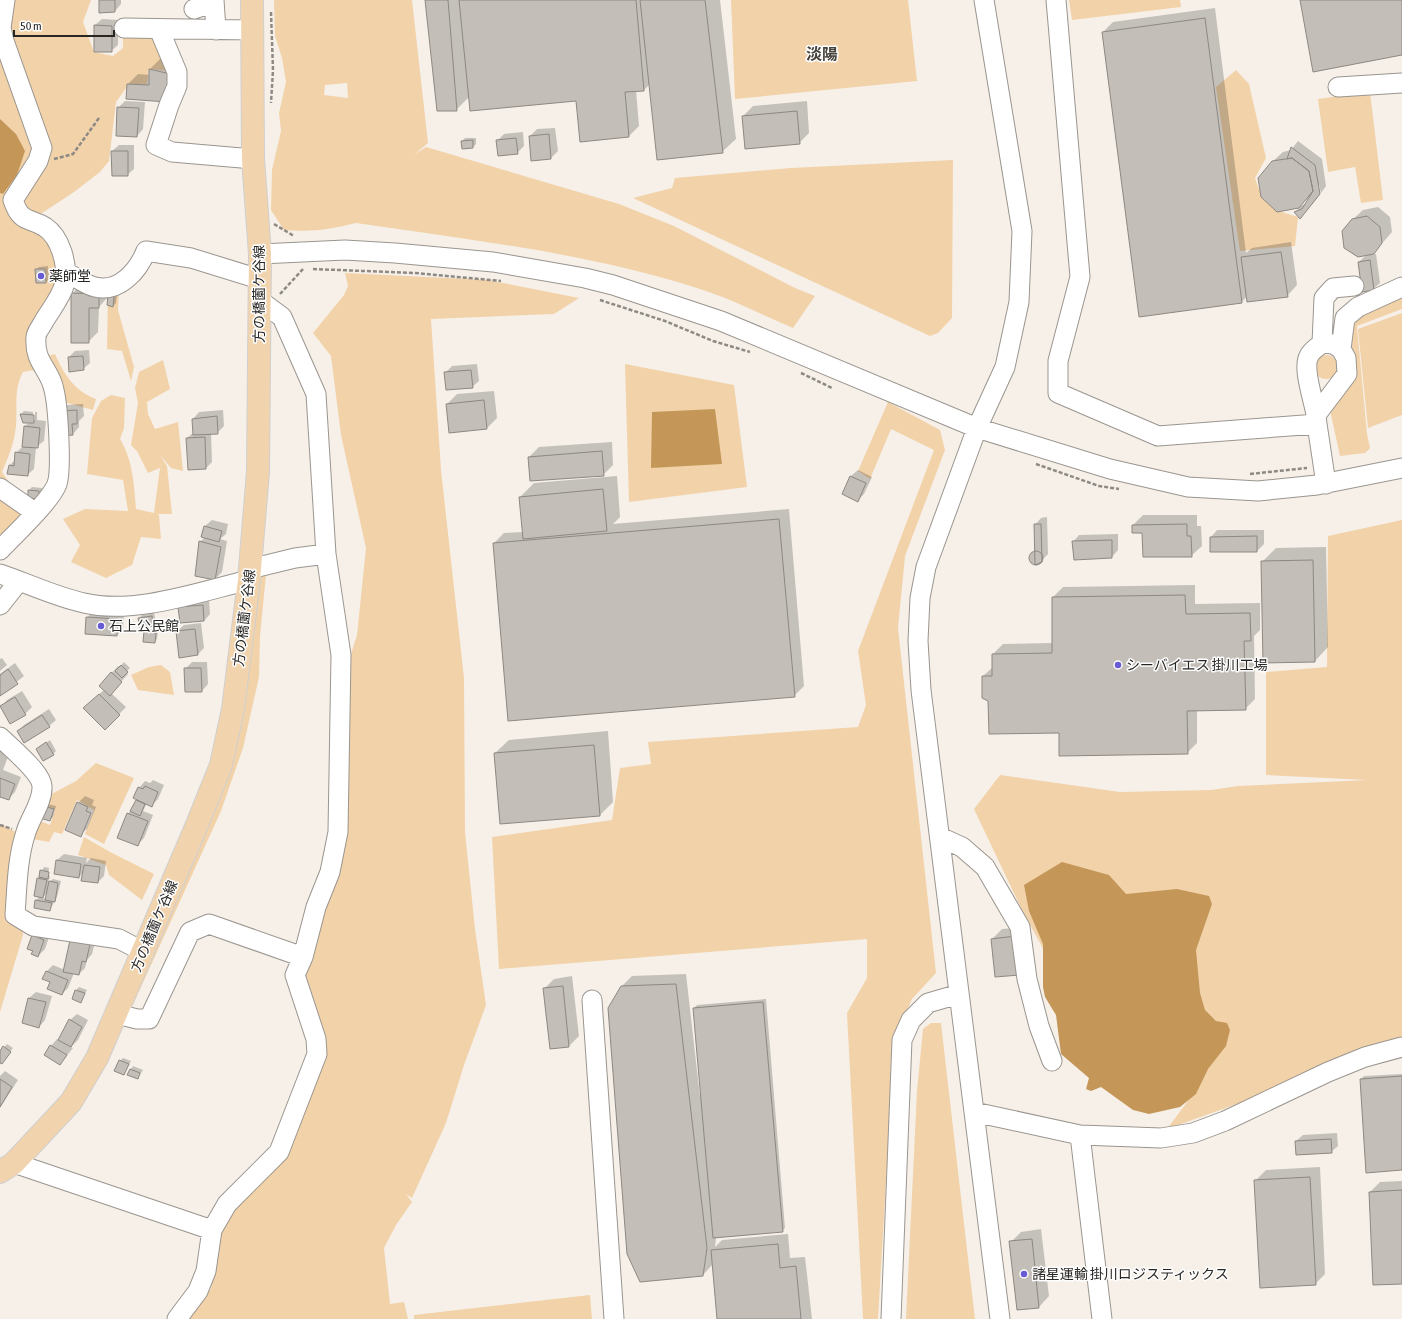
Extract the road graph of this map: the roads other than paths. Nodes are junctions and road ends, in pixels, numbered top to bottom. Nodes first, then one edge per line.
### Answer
1 (5, 0) edge
2 (984, 0) edge
3 (1056, 0) edge
4 (214, 1) edge
5 (262, 4) edge
6 (194, 9) dead end
7 (124, 28) dead end
8 (159, 29) junction
9 (216, 30) junction
10 (252, 30) junction
11 (1402, 82) edge
12 (1338, 87) dead end
13 (253, 159) junction
14 (260, 254) junction
15 (67, 273) junction
16 (1354, 286) dead end
17 (1402, 287) edge
18 (259, 290) junction
19 (1322, 343) junction
20 (1342, 349) junction
21 (1316, 420) junction
22 (977, 428) junction
23 (1402, 468) edge
24 (1326, 484) junction
25 (0, 488) edge
26 (36, 513) junction
27 (0, 550) edge
28 (326, 554) junction
29 (0, 574) edge
30 (249, 574) junction
31 (19, 581) junction
32 (0, 605) edge
33 (0, 737) edge
34 (0, 750) edge
35 (42, 785) junction
36 (940, 837) junction
37 (144, 952) junction
38 (303, 957) junction
39 (959, 994) junction
40 (592, 1000) dead end
41 (117, 1014) junction
42 (1402, 1047) edge
43 (1052, 1061) dead end
44 (974, 1112) junction
45 (1080, 1135) junction
46 (7, 1167) edge
47 (212, 1230) junction
48 (177, 1319) edge
49 (614, 1319) edge
50 (891, 1319) edge
51 (1000, 1319) edge
52 (1102, 1319) edge

1 - 15 street
2 - 22 street
3 - 21 street
4 - 6 street
4 - 9 street
5 - 10 main road, 方の橋薗ケ谷線
7 - 8 street
8 - 9 street
8 - 13 street
9 - 10 street
10 - 13 main road, 方の橋薗ケ谷線
11 - 12 street
13 - 14 main road, 方の橋薗ケ谷線
14 - 18 main road, 方の橋薗ケ谷線
14 - 22 street
15 - 18 street
15 - 26 street
16 - 19 street
17 - 20 street
18 - 28 street
18 - 30 main road, 方の橋薗ケ谷線
19 - 20 street
19 - 21 street
20 - 21 street
21 - 24 street
22 - 24 street
22 - 36 street
23 - 24 street
25 - 26 street
26 - 27 street
28 - 30 street
28 - 38 street
29 - 31 street
30 - 31 street
30 - 37 main road, 方の橋薗ケ谷線
31 - 32 street
33 - 35 street
34 - 35 street
35 - 37 street
36 - 39 street
36 - 43 street
37 - 41 main road, 方の橋薗ケ谷線
38 - 41 street
38 - 47 street
39 - 44 street
39 - 50 street
40 - 49 street
41 - 46 main road, 方の橋薗ケ谷線
42 - 45 street
44 - 45 street
44 - 51 street
45 - 52 street
46 - 47 street
47 - 48 street

